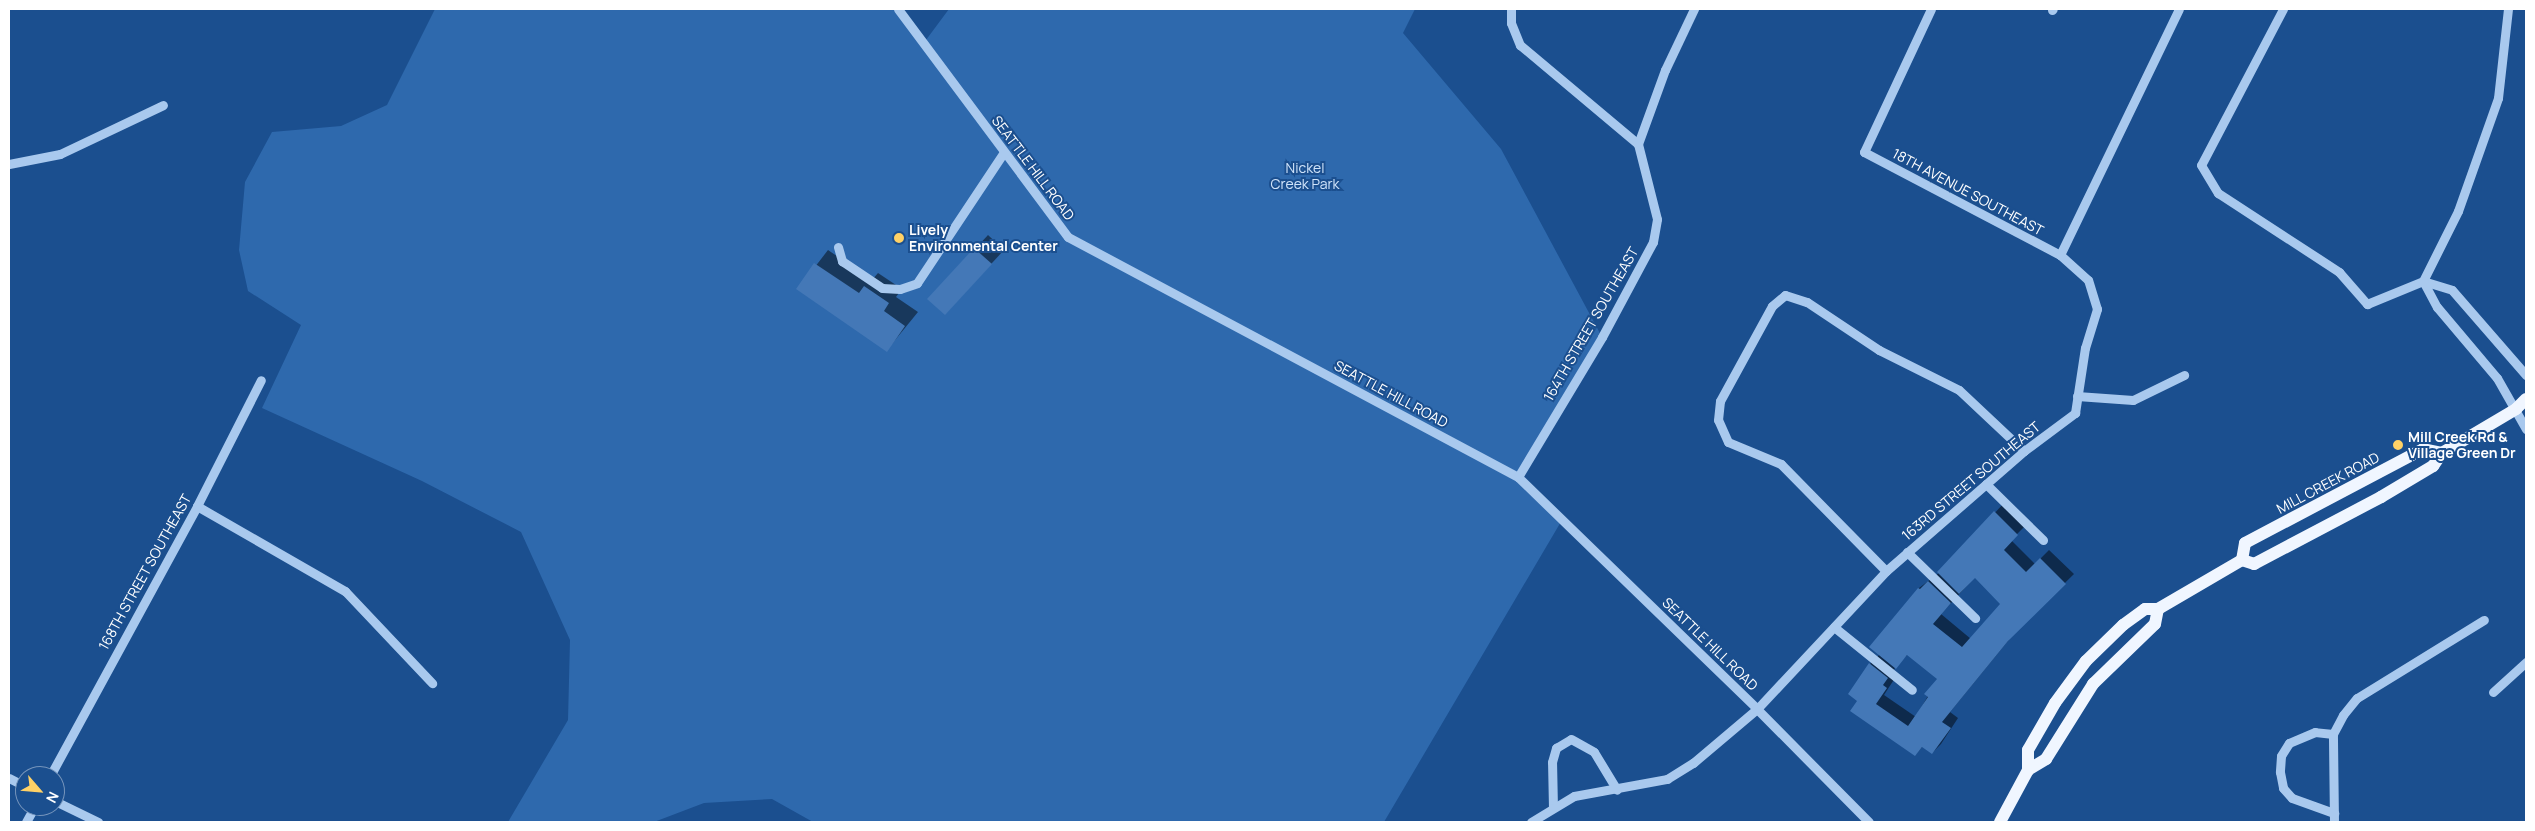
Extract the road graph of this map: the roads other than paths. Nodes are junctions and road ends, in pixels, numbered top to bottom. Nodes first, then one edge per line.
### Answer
1 (898, 9) edge
2 (1511, 9) edge
3 (1694, 9) edge
4 (1930, 9) edge
5 (2180, 9) edge
6 (2283, 9) edge
7 (2508, 9) edge
8 (163, 105) dead end
9 (1638, 144) junction
10 (1004, 152) junction
11 (9, 164) edge
12 (838, 247) dead end
13 (2060, 255) junction
14 (2424, 281) junction
15 (2184, 375) dead end
16 (2526, 375) edge
17 (261, 380) dead end
18 (2077, 396) junction
19 (2526, 400) edge
20 (2516, 409) junction
21 (2526, 429) edge
22 (2024, 451) junction
23 (2442, 453) junction
24 (1518, 477) junction
25 (1986, 484) junction
26 (197, 506) junction
27 (2043, 540) dead end
28 (1907, 552) junction
29 (2242, 560) junction
30 (1886, 571) junction
31 (2158, 609) junction
32 (1975, 618) dead end
33 (2484, 620) dead end
34 (1834, 627) junction
35 (2526, 662) edge
36 (432, 683) dead end
37 (1912, 690) dead end
38 (2493, 692) dead end
39 (1757, 709) junction
40 (2333, 734) junction
41 (55, 766) edge
42 (2028, 770) junction
43 (1617, 790) junction
44 (65, 806) edge
45 (1553, 808) junction
46 (2334, 818) edge
47 (98, 822) edge
48 (1531, 822) edge
49 (1869, 822) edge
50 (2000, 822) edge

1 - 10 street, SEATTLE HILL ROAD
2 - 9 street
3 - 9 street
4 - 13 street, 18TH AVENUE SOUTHEAST
5 - 13 street
6 - 14 street
7 - 14 street
8 - 11 street
9 - 24 street, 164TH STREET SOUTHEAST
10 - 12 street
10 - 24 street, SEATTLE HILL ROAD
13 - 18 street, 163RD STREET SOUTHEAST
14 - 16 street
14 - 20 street
15 - 18 street
17 - 26 street, 168TH STREET SOUTHEAST
18 - 22 street, 163RD STREET SOUTHEAST
19 - 20 main road
20 - 21 street
20 - 23 main road
22 - 25 street, 163RD STREET SOUTHEAST
22 - 30 street
23 - 29 main road
23 - 29 main road, MILL CREEK ROAD
24 - 39 street, SEATTLE HILL ROAD
25 - 27 street
25 - 28 street, 163RD STREET SOUTHEAST
26 - 36 street
26 - 41 street, 168TH STREET SOUTHEAST
28 - 30 street, 163RD STREET SOUTHEAST
28 - 32 street
29 - 31 main road
30 - 34 street, 163RD STREET SOUTHEAST
31 - 42 main road
31 - 42 main road
33 - 40 street
34 - 37 street
34 - 39 street, 163RD STREET SOUTHEAST
35 - 38 street
39 - 43 street, 163RD STREET SOUTHEAST
39 - 49 street, SEATTLE HILL ROAD
40 - 46 street
40 - 46 street
42 - 50 main road
43 - 45 street, 163RD STREET SOUTHEAST
43 - 45 street
44 - 47 street
45 - 48 street, 163RD STREET SOUTHEAST

